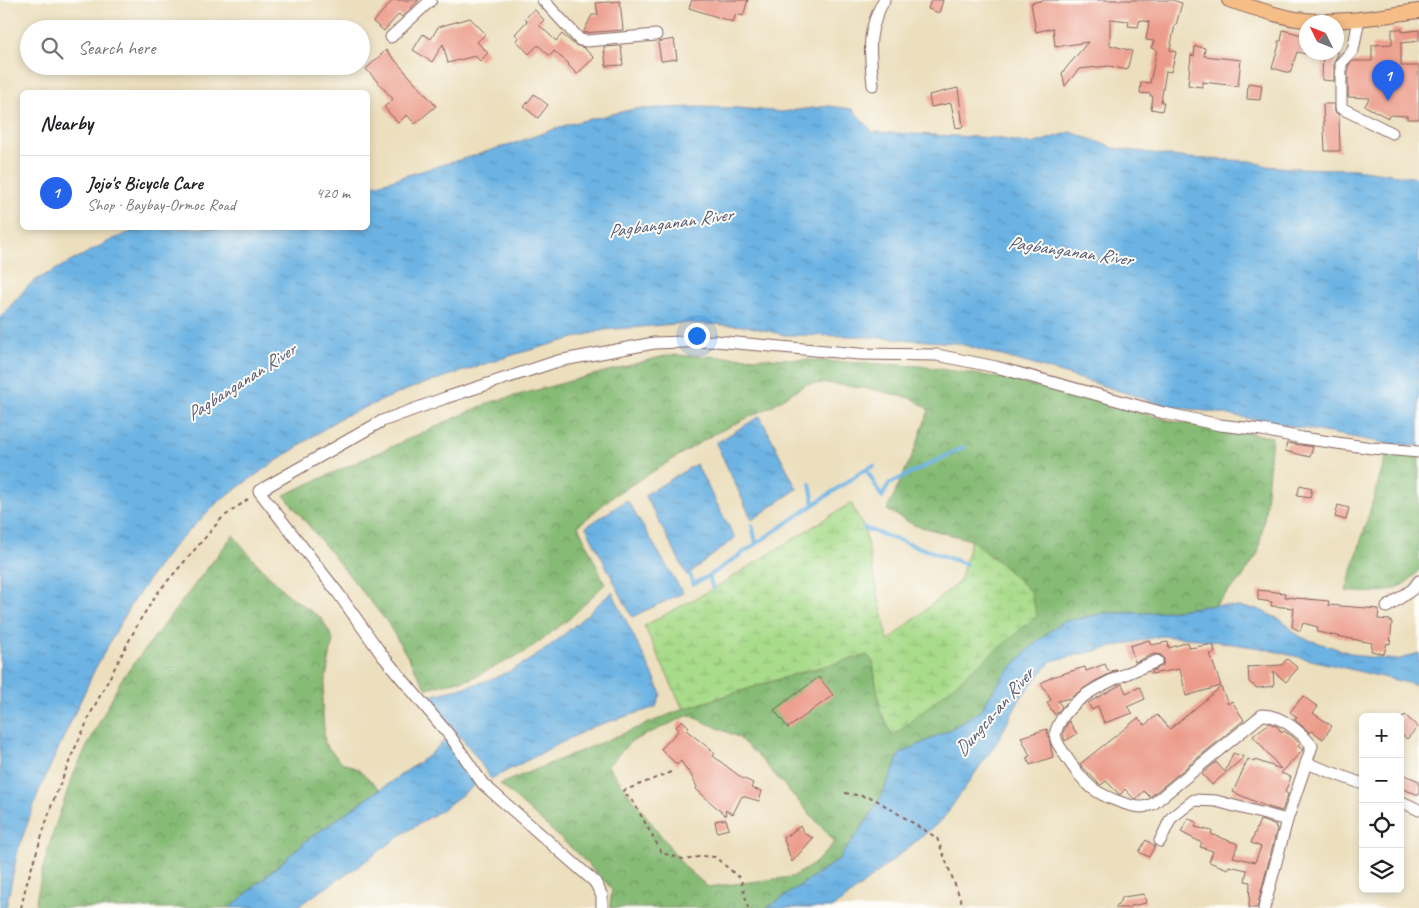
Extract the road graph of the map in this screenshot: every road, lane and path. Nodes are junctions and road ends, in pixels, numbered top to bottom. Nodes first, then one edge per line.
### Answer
1 (431, 0) edge
2 (543, 0) edge
3 (884, 0) edge
4 (1229, 0) edge
5 (1419, 11) edge
6 (1359, 19) junction
7 (656, 34) dead end
8 (390, 37) dead end
9 (873, 85) dead end
10 (1392, 133) dead end
11 (1419, 452) edge
12 (259, 491) junction
13 (1419, 581) edge
14 (1387, 607) dead end
15 (1157, 661) dead end
16 (1306, 763) junction
17 (671, 772) dead end
18 (1359, 783) edge
19 (846, 793) dead end
20 (1404, 803) edge
21 (1419, 810) edge
22 (1286, 820) junction
23 (1160, 841) dead end
24 (747, 907) edge
25 (21, 908) edge
26 (602, 908) edge
27 (964, 908) edge
28 (1264, 908) edge

1 - 8 street
2 - 7 street
3 - 9 street
4 - 6 main road
5 - 6 main road
6 - 10 street
11 - 12 street
12 - 25 path
12 - 26 street
13 - 14 street
15 - 16 street
16 - 18 street
16 - 22 street
17 - 24 path
19 - 27 path
20 - 21 street
22 - 23 street
22 - 28 street

